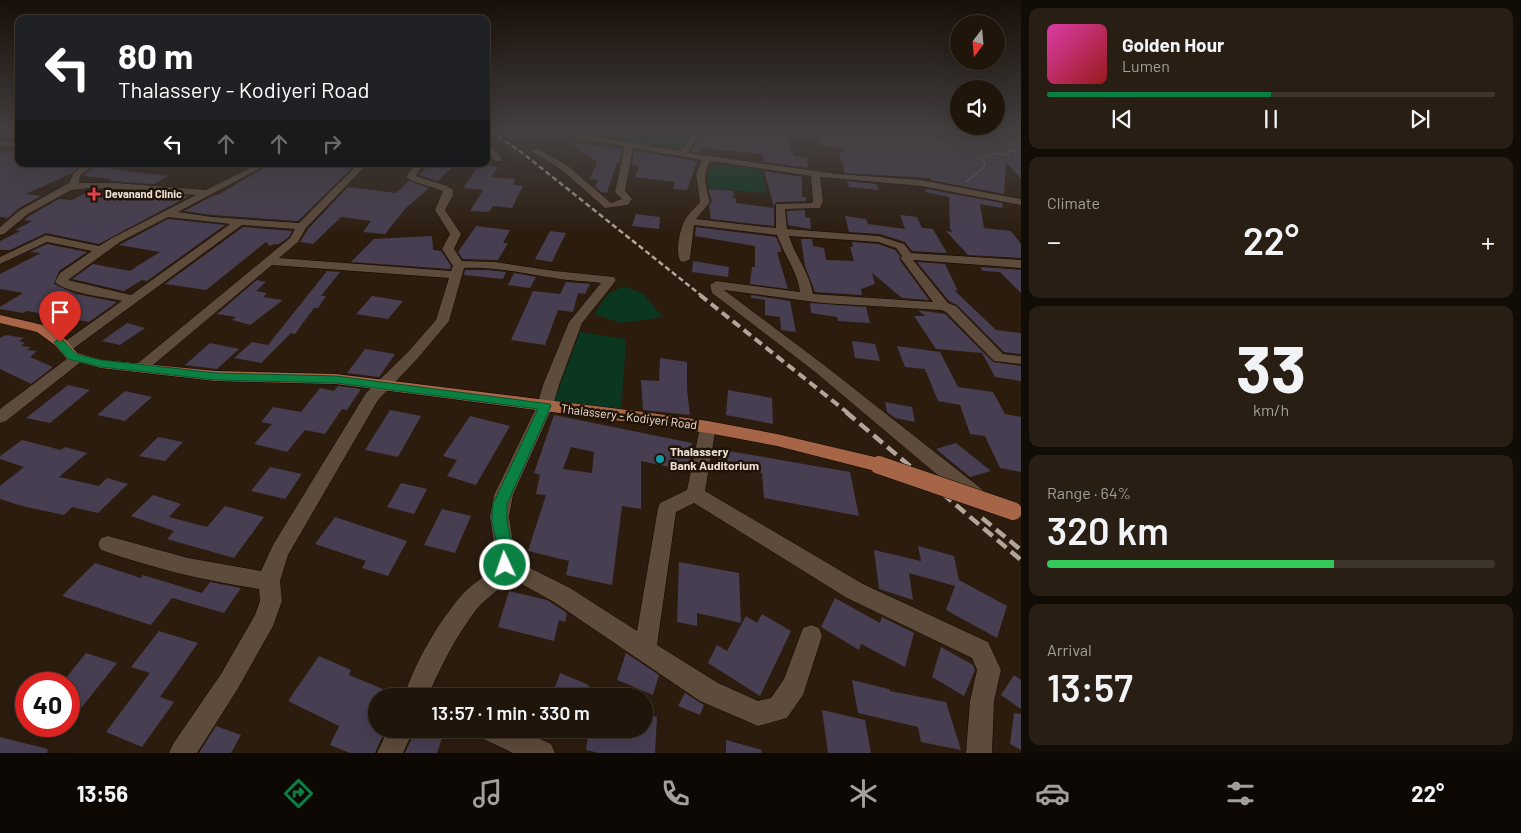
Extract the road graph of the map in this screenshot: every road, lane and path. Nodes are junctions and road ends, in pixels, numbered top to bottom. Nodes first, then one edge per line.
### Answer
1 (562, 166) edge
2 (625, 166) edge
3 (702, 166) edge
4 (758, 166) edge
5 (984, 166) edge
6 (86, 167) edge
7 (258, 167) edge
8 (360, 167) edge
9 (417, 167) edge
10 (815, 174) junction
11 (69, 187) junction
12 (962, 190) junction
13 (207, 194) junction
14 (1021, 202) edge
15 (169, 214) junction
16 (241, 221) junction
17 (690, 221) junction
18 (302, 226) junction
19 (0, 232) edge
20 (782, 232) junction
21 (100, 250) junction
22 (908, 256) junction
23 (684, 258) dead end
24 (0, 261) edge
25 (270, 261) junction
26 (1021, 264) edge
27 (457, 270) junction
28 (807, 297) junction
29 (133, 299) junction
30 (943, 306) junction
31 (0, 319) edge
32 (65, 348) junction
33 (78, 358) junction
34 (1021, 360) edge
35 (142, 367) junction
36 (383, 386) junction
37 (545, 406) junction
38 (0, 417) edge
39 (708, 427) junction
40 (695, 494) junction
41 (988, 503) junction
42 (1017, 512) edge
43 (108, 544) dead end
44 (505, 565) junction
45 (269, 581) junction
46 (811, 636) dead end
47 (645, 649) junction
48 (422, 688) edge
49 (397, 738) edge
50 (510, 738) edge
51 (182, 753) edge
52 (390, 753) edge
53 (542, 753) edge
54 (979, 753) edge

1 - 2 street
3 - 17 street
4 - 10 street
5 - 12 path
6 - 11 street
7 - 13 street
8 - 18 street
9 - 27 street
10 - 12 street
10 - 20 street
11 - 13 street
11 - 19 street
12 - 14 street
13 - 15 street
15 - 16 street
15 - 21 street
16 - 18 street
16 - 29 street
17 - 20 street
17 - 23 street
18 - 25 street
20 - 22 street
20 - 28 street
21 - 24 street
21 - 29 street
22 - 26 street
22 - 30 street
25 - 27 street
25 - 35 street
27 - 36 street
27 - 37 street
28 - 30 street
28 - 41 street
29 - 32 street
30 - 34 street
31 - 32 main road, Thalassery - Kodiyeri Road
32 - 33 main road, Thalassery - Kodiyeri Road
33 - 35 main road, Thalassery - Kodiyeri Road
33 - 38 street
35 - 36 main road, Thalassery - Kodiyeri Road
36 - 37 main road, Thalassery - Kodiyeri Road
36 - 45 street
37 - 39 main road, Thalassery - Kodiyeri Road
37 - 44 street
39 - 40 street
39 - 41 main road, Thalassery - Kodiyeri Road, bridge
40 - 47 street
40 - 54 street
41 - 42 main road, Thalassery - Kodiyeri Road, bridge
43 - 45 street
44 - 47 street
44 - 48 street
45 - 51 street
46 - 47 street
49 - 52 street
50 - 53 street

